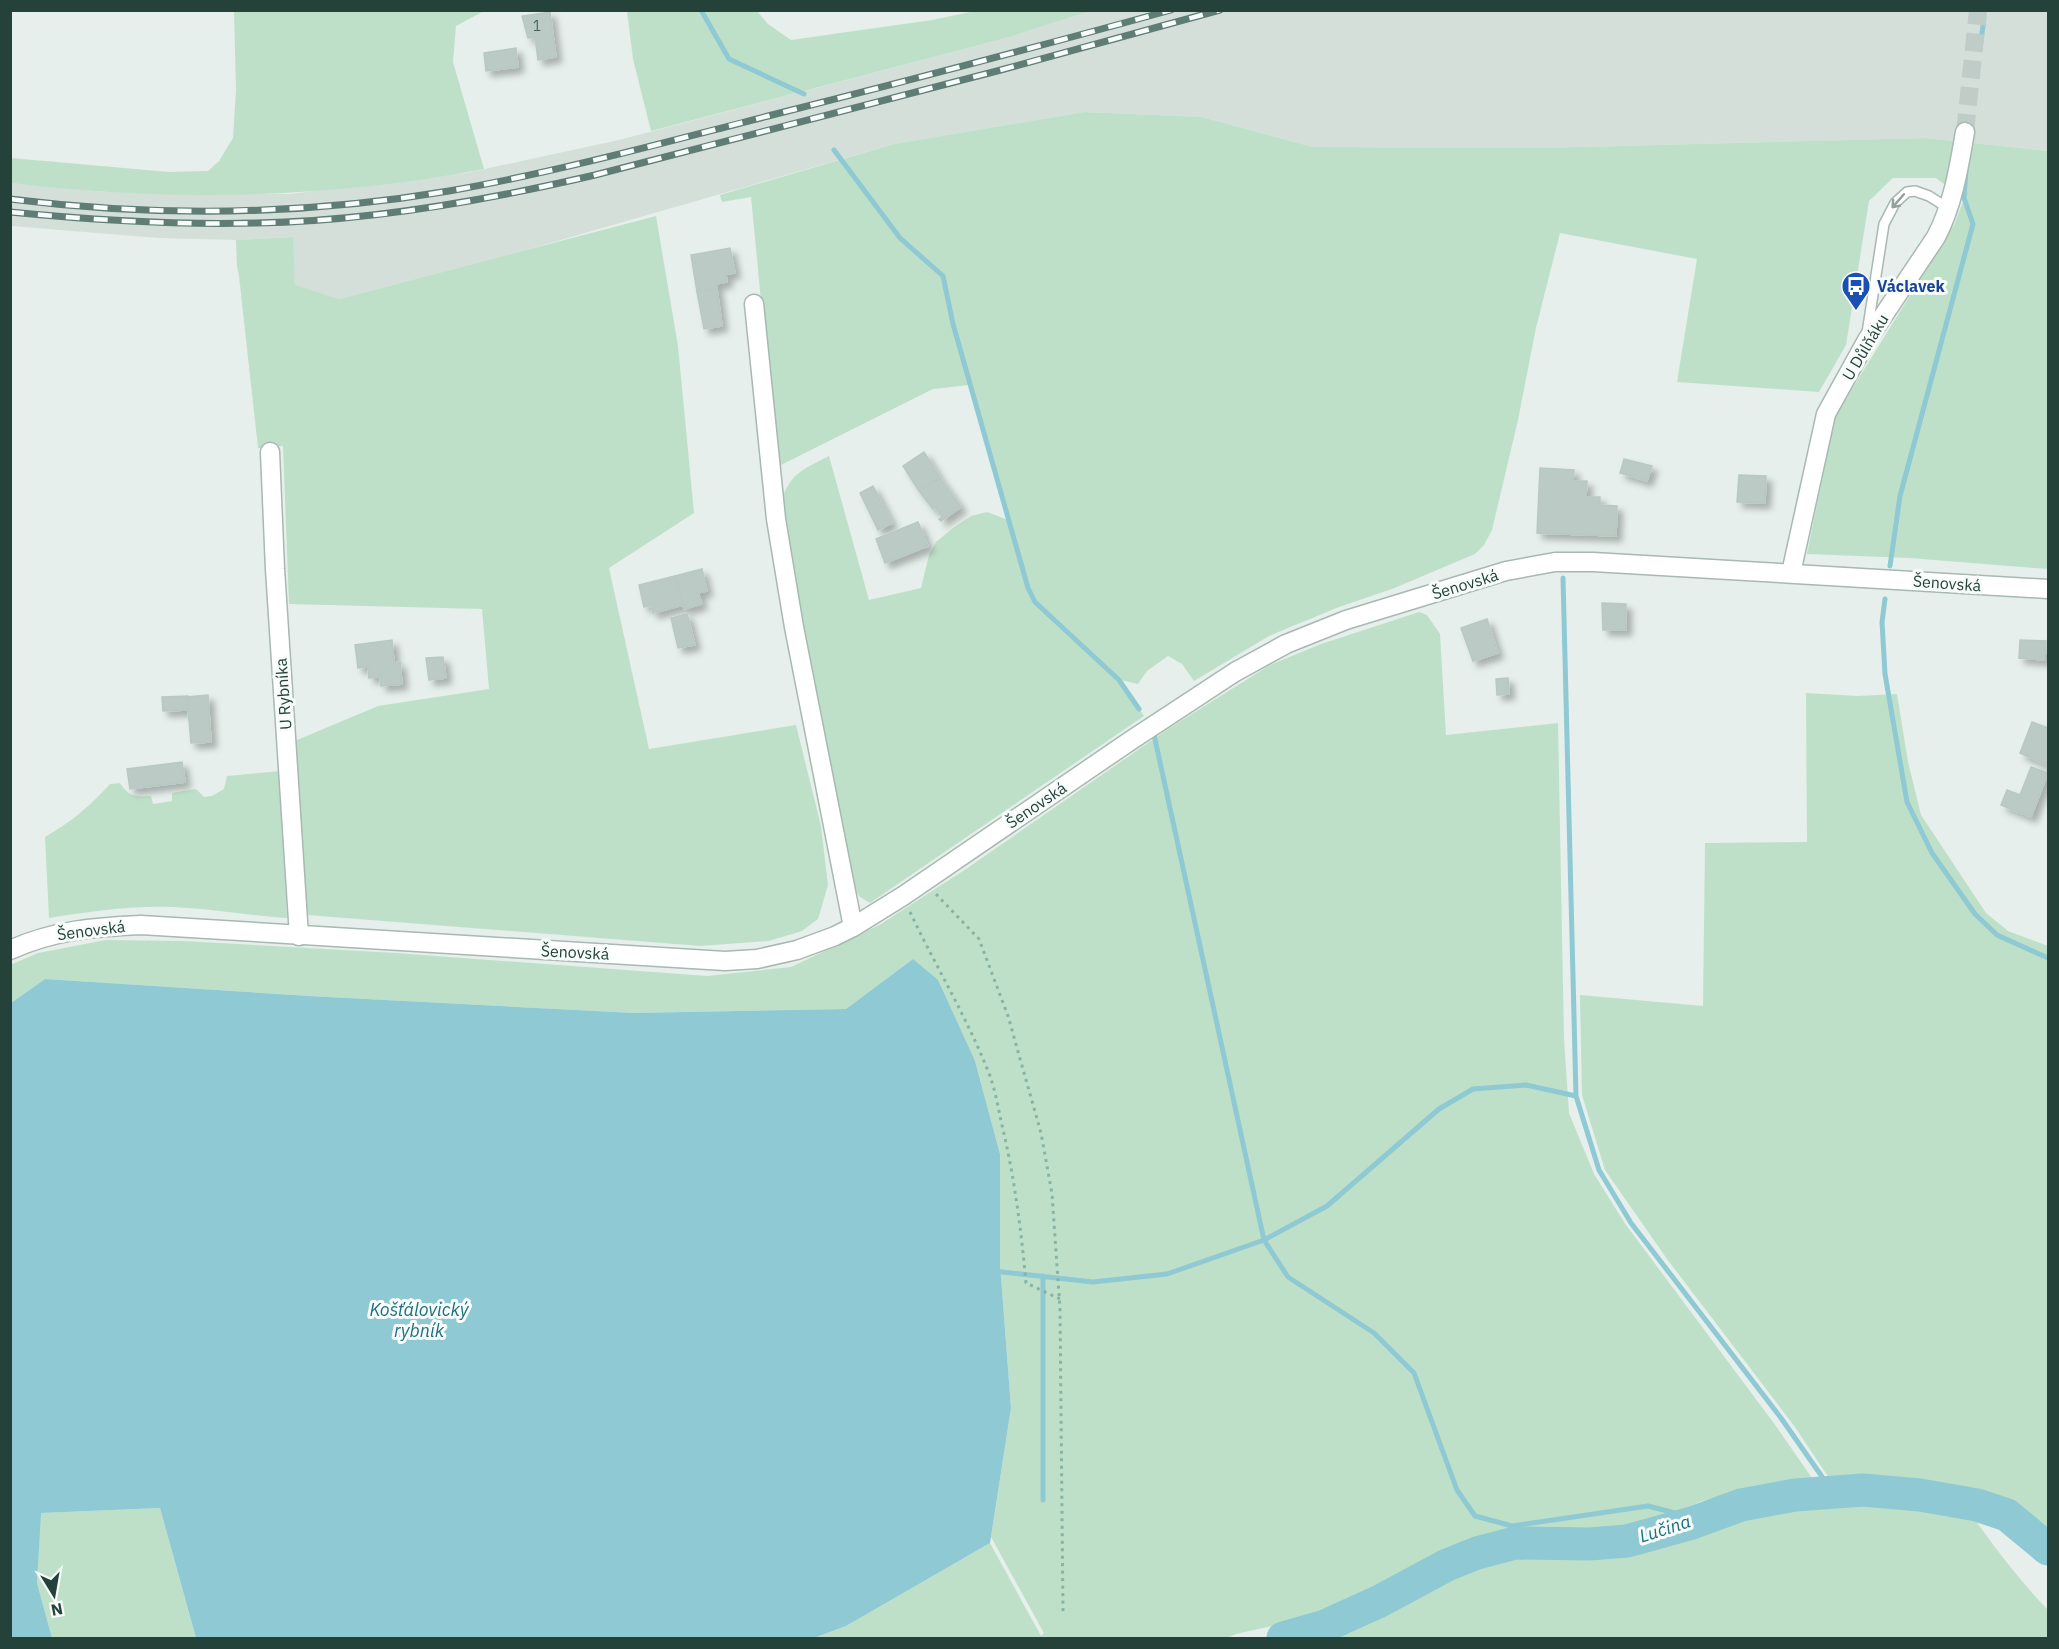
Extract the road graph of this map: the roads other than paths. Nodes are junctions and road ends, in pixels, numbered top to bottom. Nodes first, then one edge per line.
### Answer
1 (1965, 132) tunnel mouth
2 (1948, 208) junction
3 (754, 304) dead end
4 (1867, 340) junction
5 (270, 452) dead end
6 (1791, 573) junction
7 (2049, 589) edge
8 (853, 927) junction
9 (298, 936) junction
10 (10, 950) edge

1 - 2 street, U Důlňáku
2 - 4 street, U Důlňáku
2 -> 4 lane
3 - 8 street
4 - 6 street, U Důlňáku
5 - 9 street, U Rybníka
6 - 7 street, Šenovská
6 - 8 street, Šenovská
8 - 9 street, Šenovská
9 - 10 street, Šenovská

